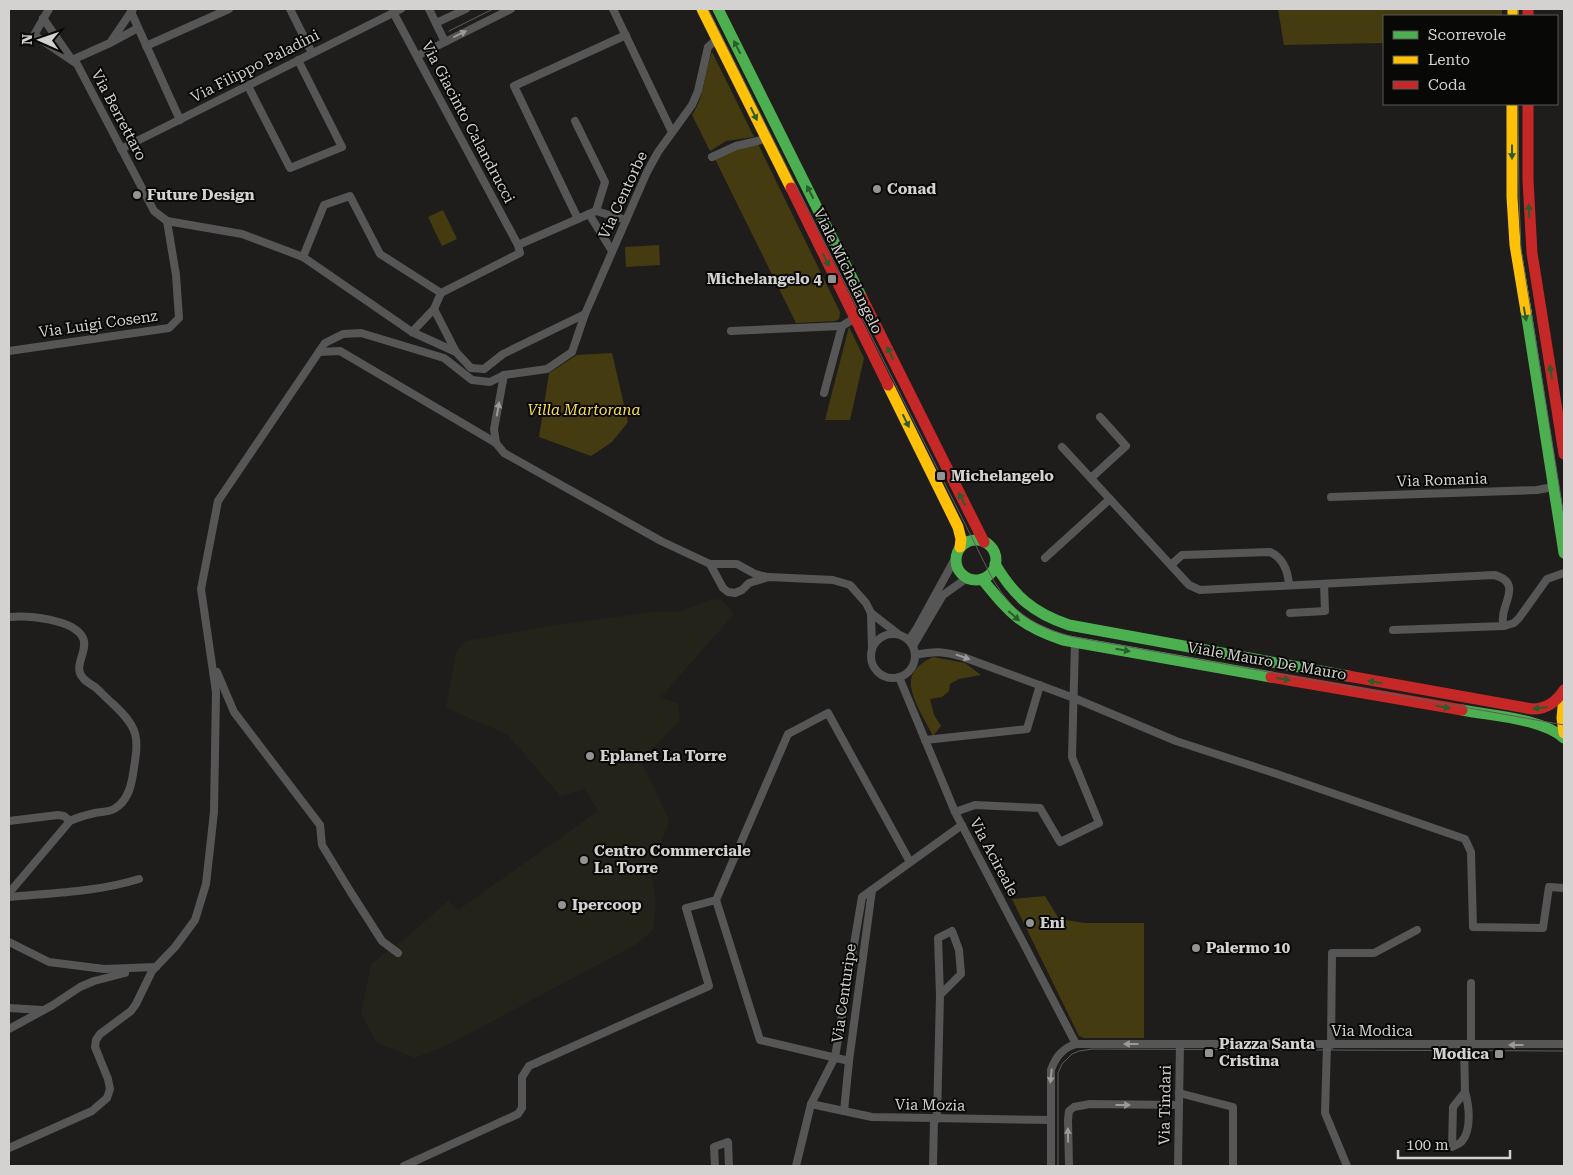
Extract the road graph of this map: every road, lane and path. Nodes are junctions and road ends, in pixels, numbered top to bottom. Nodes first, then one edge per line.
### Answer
1 (49, 9) edge
2 (228, 9) edge
3 (290, 9) edge
4 (429, 9) edge
5 (466, 9) edge
6 (510, 9) edge
7 (613, 9) edge
8 (702, 9) edge
9 (718, 9) edge
10 (132, 10) edge
11 (397, 11) edge
12 (43, 18) junction
13 (436, 24) junction
14 (138, 28) junction
15 (626, 35) junction
16 (717, 39) junction
17 (444, 42) junction
18 (110, 43) junction
19 (146, 46) junction
20 (312, 54) junction
21 (417, 56) junction
22 (72, 60) junction
23 (298, 60) junction
24 (248, 86) junction
25 (1512, 105) edge
26 (1528, 105) edge
27 (180, 120) junction
28 (575, 122) dead end
29 (672, 132) junction
30 (1512, 133) junction
31 (1528, 133) junction
32 (766, 139) junction
33 (121, 149) junction
34 (712, 157) dead end
35 (593, 213) junction
36 (578, 219) junction
37 (167, 220) junction
38 (626, 220) junction
39 (518, 246) junction
40 (612, 251) junction
41 (303, 257) junction
42 (441, 293) junction
43 (434, 309) junction
44 (585, 314) junction
45 (855, 318) junction
46 (842, 326) junction
47 (731, 331) dead end
48 (412, 332) junction
49 (9, 351) edge
50 (319, 352) junction
51 (456, 352) junction
52 (504, 375) junction
53 (824, 393) dead end
54 (1556, 406) junction
55 (1541, 409) junction
56 (1100, 417) dead end
57 (496, 443) junction
58 (1062, 447) dead end
59 (1564, 454) edge
60 (1090, 478) junction
61 (1553, 487) junction
62 (1331, 497) dead end
63 (1110, 499) junction
64 (984, 542) junction
65 (958, 552) junction
66 (1564, 553) edge
67 (1045, 558) dead end
68 (710, 564) junction
69 (730, 564) junction
70 (996, 564) junction
71 (1171, 565) junction
72 (743, 567) junction
73 (1564, 573) edge
74 (769, 577) junction
75 (967, 578) junction
76 (982, 579) junction
77 (720, 582) junction
78 (1324, 584) junction
79 (1289, 585) junction
80 (742, 590) junction
81 (871, 612) junction
82 (1290, 613) dead end
83 (9, 617) edge
84 (1504, 626) junction
85 (1393, 630) dead end
86 (898, 634) junction
87 (1074, 642) junction
88 (912, 647) junction
89 (872, 649) junction
90 (212, 661) junction
91 (899, 677) junction
92 (1040, 685) junction
93 (1564, 690) edge
94 (1564, 696) edge
95 (1074, 698) junction
96 (1564, 733) edge
97 (1564, 738) edge
98 (925, 740) junction
99 (955, 812) junction
100 (9, 821) edge
101 (70, 821) junction
102 (962, 825) junction
103 (910, 862) junction
104 (139, 879) dead end
105 (1564, 888) edge
106 (872, 890) junction
107 (9, 893) edge
108 (9, 897) edge
109 (716, 900) junction
110 (1417, 930) dead end
111 (9, 942) edge
112 (398, 953) dead end
113 (156, 967) junction
114 (142, 968) junction
115 (1470, 983) dead end
116 (940, 995) junction
117 (9, 1008) edge
118 (44, 1010) junction
119 (9, 1029) edge
120 (1076, 1044) junction
121 (1180, 1044) junction
122 (1564, 1044) edge
123 (1329, 1045) junction
124 (1467, 1045) junction
125 (835, 1058) junction
126 (849, 1061) junction
127 (1465, 1092) junction
128 (1179, 1093) junction
129 (811, 1104) junction
130 (1179, 1105) junction
131 (844, 1111) junction
132 (936, 1119) junction
133 (1050, 1120) junction
134 (9, 1148) edge
135 (404, 1166) edge
136 (715, 1166) edge
137 (729, 1166) edge
138 (796, 1166) edge
139 (933, 1166) edge
140 (1051, 1166) edge
141 (1069, 1166) edge
142 (1178, 1166) edge
143 (1233, 1166) edge
144 (1347, 1166) edge

1 - 12 street
2 - 19 street
3 - 20 street
4 - 13 street
5 - 13 street
17 -> 6 street
7 - 15 street
8 - 16 street, Viale Michelangelo
64 -> 9 street, Viale Michelangelo
10 - 14 street
10 - 18 street
11 - 20 street, Via Filippo Paladini
11 - 21 street, Via Giacinto Calandrucci
12 - 22 street
12 - 22 street, Via Berrettaro
13 - 17 street
14 - 18 street
14 - 19 street
15 - 29 street
15 - 36 street
16 - 29 street, Via Centorbe
16 -> 32 street, Viale Michelangelo
17 - 21 street
18 - 22 street
19 - 27 street
20 - 23 street, Via Filippo Paladini
21 - 39 street, Via Giacinto Calandrucci
22 - 33 street, Via Berrettaro
23 - 24 street, Via Filippo Paladini
23 - 24 street
24 - 27 street, Via Filippo Paladini
25 - 30 street
26 - 31 street
27 - 33 street, Via Filippo Paladini
28 - 35 street
29 - 38 street, Via Centorbe
30 - 31 street
30 -> 55 street
54 -> 31 street
32 - 34 street
32 -> 45 street, Viale Michelangelo
33 - 37 street, Via Berrettaro
35 - 36 street
35 - 38 street
35 - 40 street
36 - 39 street
37 - 41 street
37 - 49 street, Via Luigi Cosenz
38 - 40 street, Via Centorbe
39 - 42 street
40 - 44 street, Via Centorbe
41 - 42 street
41 - 48 street
42 - 43 street
43 - 48 street
43 - 51 street
44 - 51 street
44 - 52 street, Via Centorbe
45 - 46 street
45 -> 65 street, Viale Michelangelo
46 - 47 street
46 - 53 street
48 - 51 street
50 - 52 street, Via Centorbe
50 - 57 street
50 - 90 street, Via Centorbe
57 -> 52 street
54 - 55 street
54 - 59 street
55 - 61 street
56 - 60 street
57 - 68 street
58 - 60 street
60 - 63 street
61 - 62 street, Via Romania
61 - 66 street
63 - 67 street
63 - 71 street
64 - 65 street
64 - 70 street
65 - 75 street
65 - 88 street
68 - 69 street
68 - 77 street
69 - 72 street
69 - 77 street
70 - 76 street
93 -> 70 street, Viale Mauro De Mauro
71 - 79 street
71 - 79 street
72 - 74 street
72 - 80 street
73 - 84 street
74 - 80 street
74 - 81 street
75 - 76 street
75 - 88 street
76 -> 87 street, Viale Mauro De Mauro
77 - 80 street
78 - 79 street
78 - 82 street
78 - 84 street
81 - 86 street
81 - 89 street
83 - 101 street
84 - 85 street
86 - 88 street
86 - 89 street
87 - 95 street
87 -> 97 street, Viale Mauro De Mauro
88 - 91 street
88 -> 92 street
89 - 91 street
90 - 112 street
90 - 113 street
91 - 98 street, Via Acireale
92 - 95 street
92 - 98 street
94 - 96 street
95 - 99 street
95 - 105 street
98 - 99 street, Via Acireale
99 - 102 street, Via Acireale
100 - 101 street
101 - 107 street
102 - 103 street
102 - 120 street, Via Acireale
103 - 106 street
103 - 109 street
104 - 108 street
106 - 125 street
106 - 126 street, Via Centuripe
109 - 125 street
109 - 135 street
110 - 123 street
111 - 114 street
113 - 114 street
113 - 134 street
114 - 118 street
115 - 124 street
116 - 116 street
116 - 132 street
117 - 118 street
118 - 119 street
121 -> 120 street
120 -> 133 street
121 - 123 street, Via Modica
121 - 128 street, Via Tindari
122 -> 124 street, Via Modica
123 - 124 street, Via Modica
123 - 144 street
124 - 127 street
125 - 126 street, Via Centuripe
125 - 129 street, Via Centuripe
126 - 131 street
127 - 127 street
128 - 130 street, Via Tindari
128 - 143 street
129 - 131 street, Via Mozia
129 - 138 street, Via Centuripe
141 -> 130 street
130 - 142 street, Via Tindari
131 - 132 street, Via Mozia
132 - 133 street, Via Mozia
132 - 139 street
133 - 140 street
136 - 137 street

